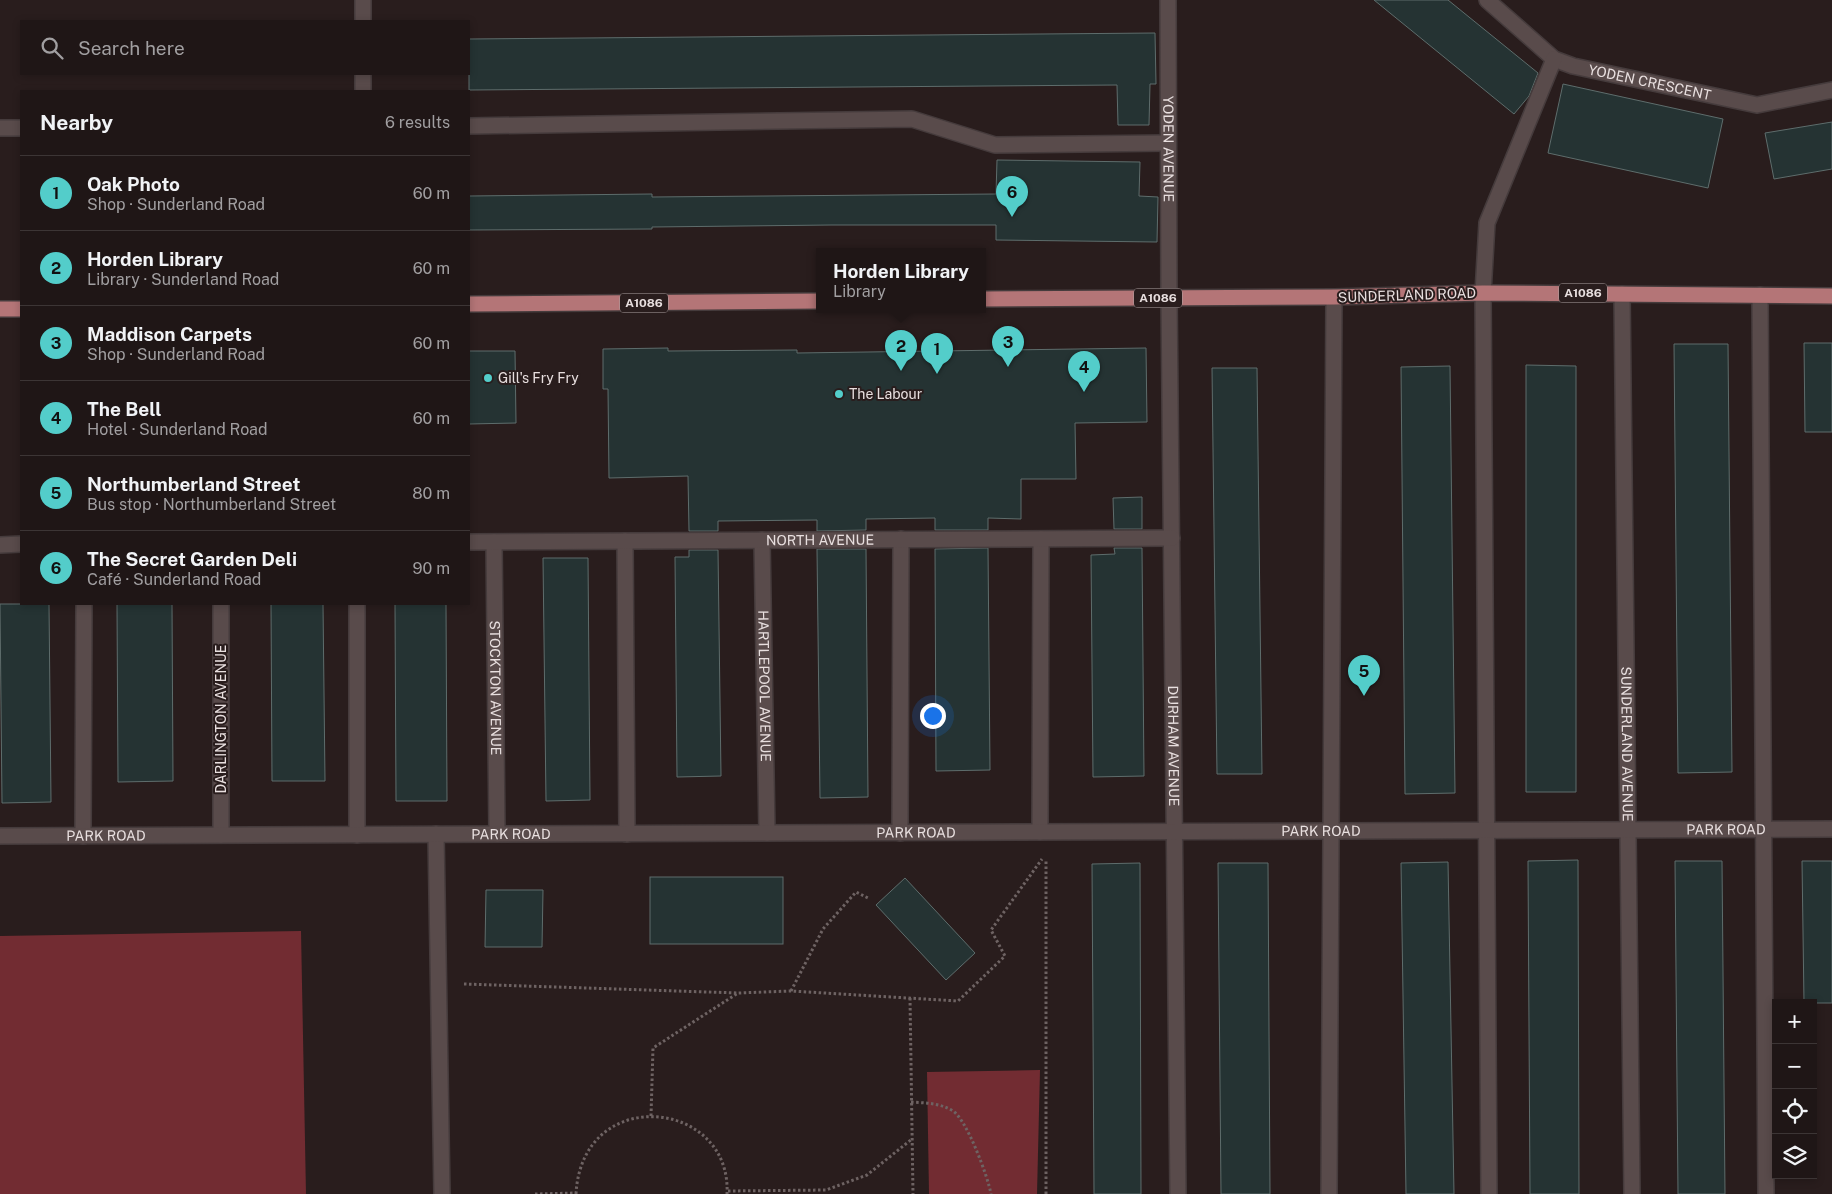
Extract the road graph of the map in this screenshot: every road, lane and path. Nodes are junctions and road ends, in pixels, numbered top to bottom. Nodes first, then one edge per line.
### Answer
1 (363, 0) edge
2 (1168, 0) edge
3 (1486, 0) edge
4 (363, 20) edge
5 (1554, 59) junction
6 (363, 75) edge
7 (363, 90) edge
8 (1832, 90) edge
9 (470, 126) edge
10 (0, 128) edge
11 (20, 128) edge
12 (1168, 143) junction
13 (1483, 293) junction
14 (1622, 294) junction
15 (1760, 295) junction
16 (1832, 296) edge
17 (1334, 297) junction
18 (1169, 298) junction
19 (986, 300) edge
20 (816, 301) edge
21 (470, 304) edge
22 (0, 309) edge
23 (20, 309) edge
24 (1172, 538) junction
25 (901, 539) junction
26 (1041, 539) junction
27 (762, 540) junction
28 (625, 541) junction
29 (470, 542) edge
30 (494, 542) junction
31 (0, 544) edge
32 (20, 544) edge
33 (84, 605) edge
34 (221, 605) edge
35 (357, 605) edge
36 (1763, 829) junction
37 (1832, 829) edge
38 (1486, 830) junction
39 (1628, 830) junction
40 (1174, 831) junction
41 (1331, 831) junction
42 (900, 832) junction
43 (1040, 832) junction
44 (766, 833) junction
45 (436, 834) junction
46 (497, 834) junction
47 (627, 834) junction
48 (221, 835) junction
49 (358, 835) junction
50 (0, 836) edge
51 (83, 836) junction
52 (870, 899) dead end
53 (438, 984) junction
54 (791, 991) junction
55 (738, 993) junction
56 (910, 998) junction
57 (912, 1102) junction
58 (651, 1116) junction
59 (912, 1139) junction
60 (826, 1190) junction
61 (728, 1193) edge
62 (442, 1194) edge
63 (534, 1194) edge
64 (576, 1194) edge
65 (832, 1194) edge
66 (913, 1194) edge
67 (991, 1194) edge
68 (1046, 1194) edge
69 (1178, 1194) edge
70 (1329, 1194) edge
71 (1489, 1194) edge
72 (1632, 1194) edge
73 (1766, 1194) edge

1 - 4 street
2 - 12 street, YODEN AVENUE
3 - 5 street, YODEN CRESCENT
5 - 8 street, YODEN CRESCENT
5 - 13 street
6 - 7 street
9 - 12 street
10 - 11 street
12 - 18 street, YODEN AVENUE
13 - 14 main road, SUNDERLAND ROAD / A1086
13 - 17 main road, SUNDERLAND ROAD / A1086
13 - 38 street
14 - 15 main road, SUNDERLAND ROAD / A1086
14 - 39 street, SUNDERLAND AVENUE
15 - 16 main road, SUNDERLAND ROAD / A1086
15 - 36 street
17 - 18 main road, SUNDERLAND ROAD / A1086
17 - 41 street
18 - 19 main road, SUNDERLAND ROAD / A1086
18 - 24 street, DURHAM AVENUE
20 - 21 main road, A1086
22 - 23 main road
24 - 26 street, NORTH AVENUE
24 - 40 street, DURHAM AVENUE
25 - 26 street, NORTH AVENUE
25 - 27 street, NORTH AVENUE
25 - 42 street
26 - 43 street
27 - 28 street, NORTH AVENUE
27 - 44 street, HARTLEPOOL AVENUE
28 - 30 street, NORTH AVENUE
28 - 47 street
29 - 30 street, NORTH AVENUE
30 - 46 street, STOCKTON AVENUE
31 - 32 street
33 - 51 street
34 - 48 street, DARLINGTON AVENUE
35 - 49 street
36 - 37 street, PARK ROAD
36 - 39 street, PARK ROAD
36 - 73 street
38 - 39 street, PARK ROAD
38 - 41 street, PARK ROAD
38 - 71 street
39 - 72 street, SUNDERLAND AVENUE
40 - 41 street, PARK ROAD
40 - 43 street, PARK ROAD
40 - 69 street, DURHAM AVENUE
41 - 70 street
42 - 43 street, PARK ROAD
42 - 44 street, PARK ROAD
44 - 47 street, PARK ROAD
45 - 46 street, PARK ROAD
45 - 49 street, PARK ROAD
45 - 53 street
46 - 47 street, PARK ROAD
48 - 49 street, PARK ROAD
48 - 51 street, PARK ROAD
50 - 51 street, PARK ROAD
52 - 54 path
53 - 55 path
53 - 62 street
54 - 55 path
54 - 56 path
55 - 58 path
56 - 57 path
56 - 68 path
57 - 59 path
57 - 67 path
58 - 61 path
58 - 64 path
59 - 60 path
59 - 66 path
60 - 61 path
60 - 65 path
63 - 64 path

